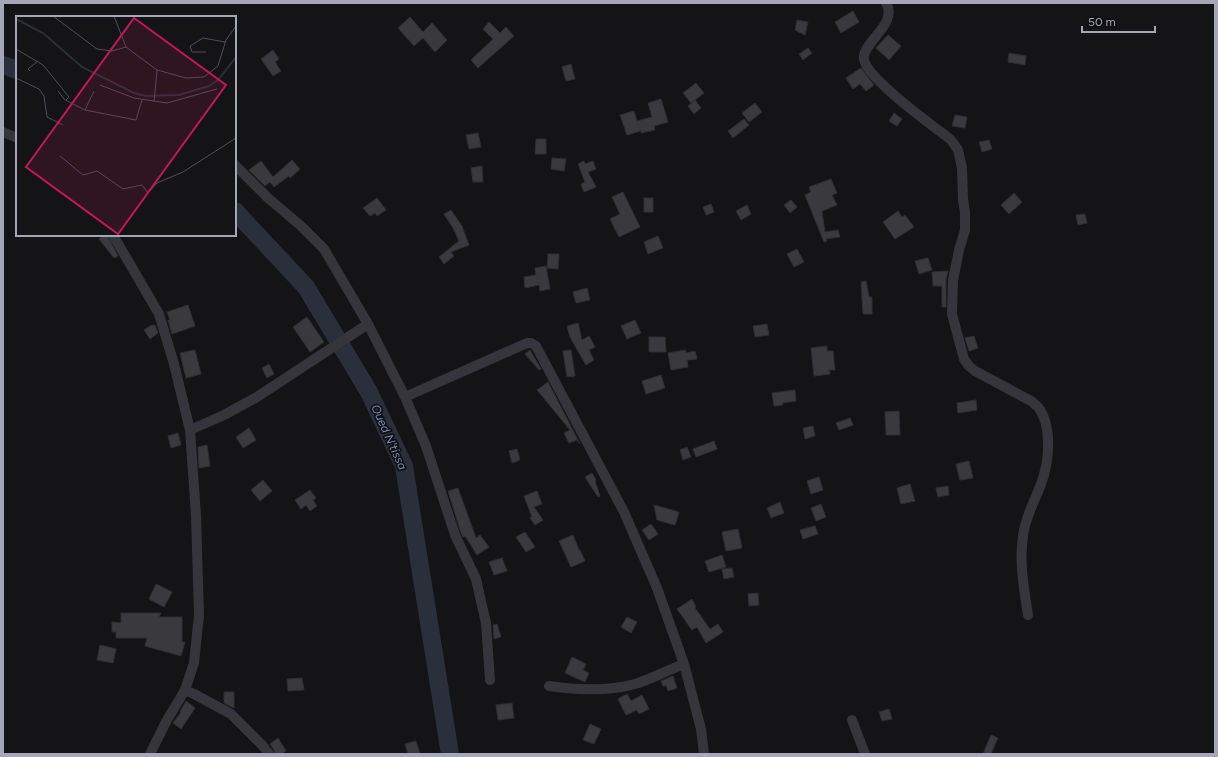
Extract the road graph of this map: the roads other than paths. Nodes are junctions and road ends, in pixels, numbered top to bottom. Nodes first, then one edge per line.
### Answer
1 (886, 3) edge
2 (3, 132) edge
3 (16, 138) edge
4 (236, 167) edge
5 (114, 236) edge
6 (368, 324) junction
7 (405, 398) junction
8 (190, 430) junction
9 (1028, 615) dead end
10 (684, 664) junction
11 (490, 680) dead end
12 (549, 686) dead end
13 (185, 690) junction
14 (852, 720) dead end
15 (150, 754) edge
16 (268, 754) edge
17 (704, 754) edge
18 (865, 754) edge

1 - 9 street
2 - 3 street
4 - 6 street
5 - 8 street
6 - 7 street
6 - 8 street
7 - 10 street
7 - 11 street
8 - 13 street
10 - 12 street
10 - 17 street
13 - 15 street
13 - 16 street
14 - 18 street

